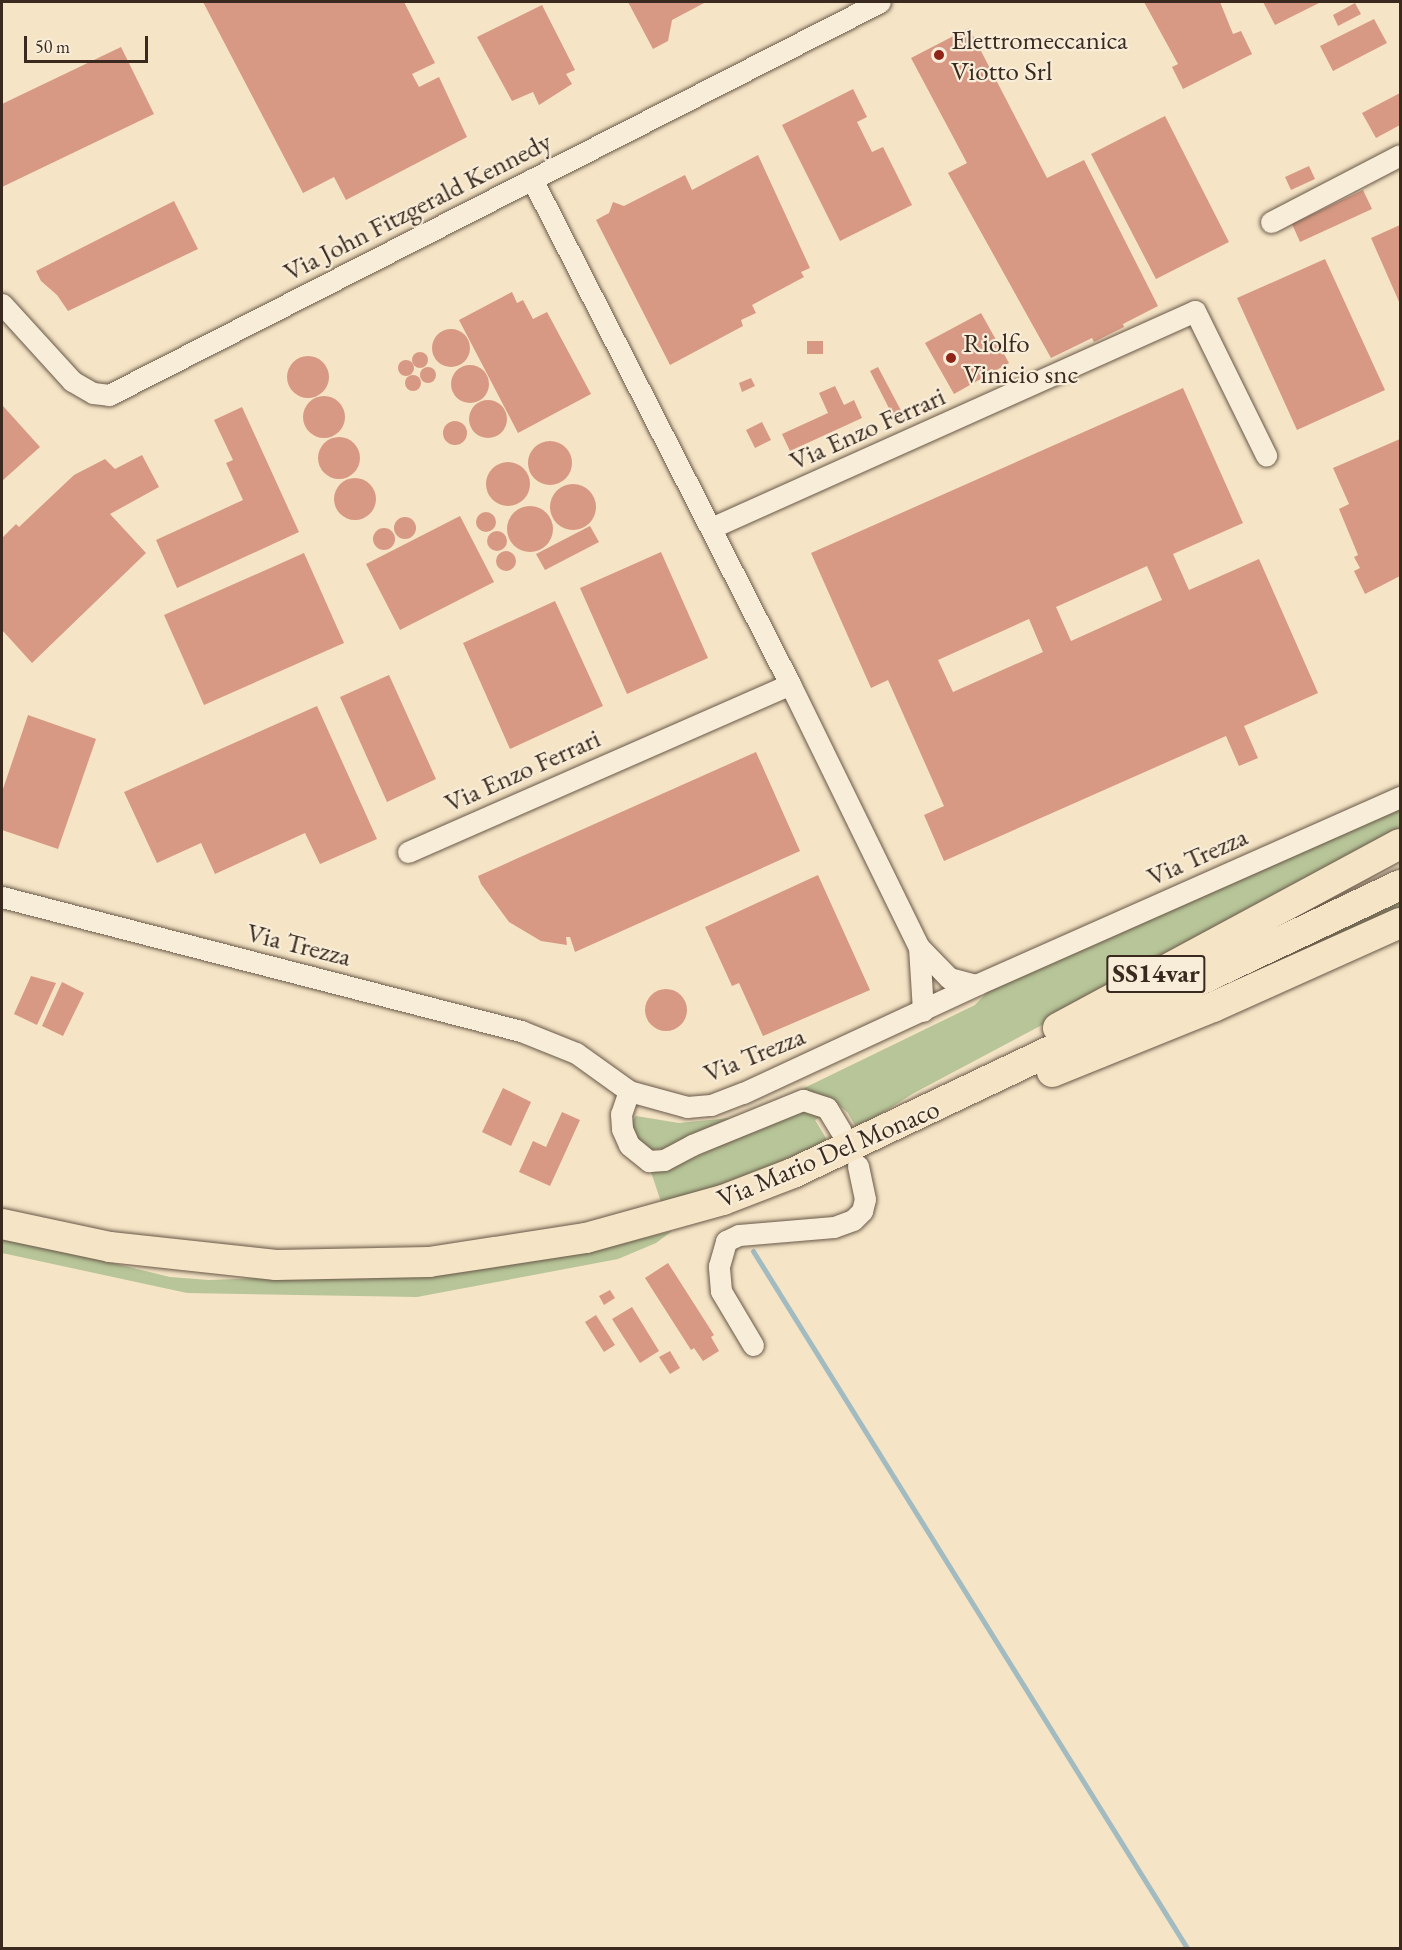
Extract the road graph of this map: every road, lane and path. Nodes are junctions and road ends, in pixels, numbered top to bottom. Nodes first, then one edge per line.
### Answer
1 (880, 2) edge
2 (1401, 155) edge
3 (532, 179) junction
4 (1271, 222) dead end
5 (2, 303) edge
6 (1266, 455) dead end
7 (711, 528) junction
8 (790, 684) junction
9 (1401, 797) edge
10 (1401, 844) edge
11 (408, 852) dead end
12 (1401, 885) edge
13 (2, 897) edge
14 (1401, 923) edge
15 (918, 947) junction
16 (935, 966) junction
17 (975, 985) junction
18 (932, 1006) junction
19 (629, 1091) junction
20 (918, 1115) junction
21 (840, 1131) dead end
22 (858, 1166) dead end
23 (2, 1224) edge
24 (753, 1345) dead end

1 - 3 street, Via John Fitzgerald Kennedy
2 - 4 street
3 - 5 street, Via John Fitzgerald Kennedy
3 - 7 street
6 - 7 street, Via Enzo Ferrari
7 - 8 street
8 - 11 street, Via Enzo Ferrari
8 - 15 street
9 - 17 street, Via Trezza
10 - 20 highway, SS14var
12 - 20 highway, Via Mario Del Monaco
13 - 19 street, Via Trezza
14 - 20 highway, SS14var
15 - 16 street
15 - 18 street
16 - 17 street
16 - 18 street
17 - 18 street, Via Trezza
18 - 19 street, Via Trezza
19 - 21 street
20 - 23 highway, Via Mario Del Monaco
22 - 24 street

